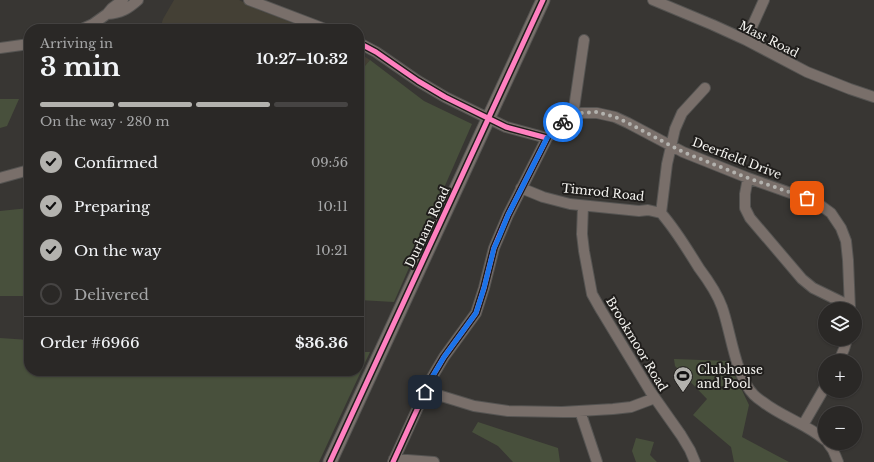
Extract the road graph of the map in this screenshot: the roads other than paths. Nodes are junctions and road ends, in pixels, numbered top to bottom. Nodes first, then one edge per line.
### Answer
1 (123, 0) edge
2 (138, 0) edge
3 (248, 0) edge
4 (543, 0) edge
5 (653, 0) edge
6 (764, 0) edge
7 (107, 14) junction
8 (93, 24) edge
9 (312, 24) edge
10 (584, 40) dead end
11 (746, 40) junction
12 (24, 45) edge
13 (364, 46) edge
14 (0, 48) edge
15 (705, 88) dead end
16 (874, 97) edge
17 (573, 114) junction
18 (488, 118) junction
19 (547, 138) junction
20 (671, 145) junction
21 (24, 171) edge
22 (0, 178) edge
23 (748, 178) junction
24 (521, 188) junction
25 (583, 206) junction
26 (661, 213) junction
27 (840, 302) edge
28 (850, 302) edge
29 (425, 392) junction
30 (655, 398) junction
31 (819, 398) edge
32 (580, 411) junction
33 (803, 425) junction
34 (818, 435) edge
35 (833, 450) edge
36 (394, 460) edge
37 (330, 462) edge
38 (434, 462) edge
39 (597, 462) edge
40 (695, 462) edge
41 (838, 462) edge

1 - 7 street
2 - 7 street
3 - 9 street
4 - 18 main road, Durham Road
5 - 11 street, Mast Road
6 - 11 street
7 - 8 street
10 - 17 street
11 - 16 street, Mast Road
12 - 14 street
13 - 18 street
15 - 20 street
17 - 19 street
17 - 20 street, Deerfield Drive
18 - 19 street
18 - 37 main road, Durham Road
19 - 24 street
20 - 23 street, Deerfield Drive
20 - 26 street
21 - 22 street
23 - 27 street
23 - 28 street, Deerfield Drive
24 - 25 street, Timrod Road
24 - 29 street
25 - 26 street, Timrod Road
25 - 30 street, Brookmoor Road
26 - 33 street
29 - 32 street
29 - 36 street
30 - 32 street
30 - 40 street, Brookmoor Road
31 - 33 street
32 - 39 street
33 - 34 street
35 - 41 street
36 - 38 street

